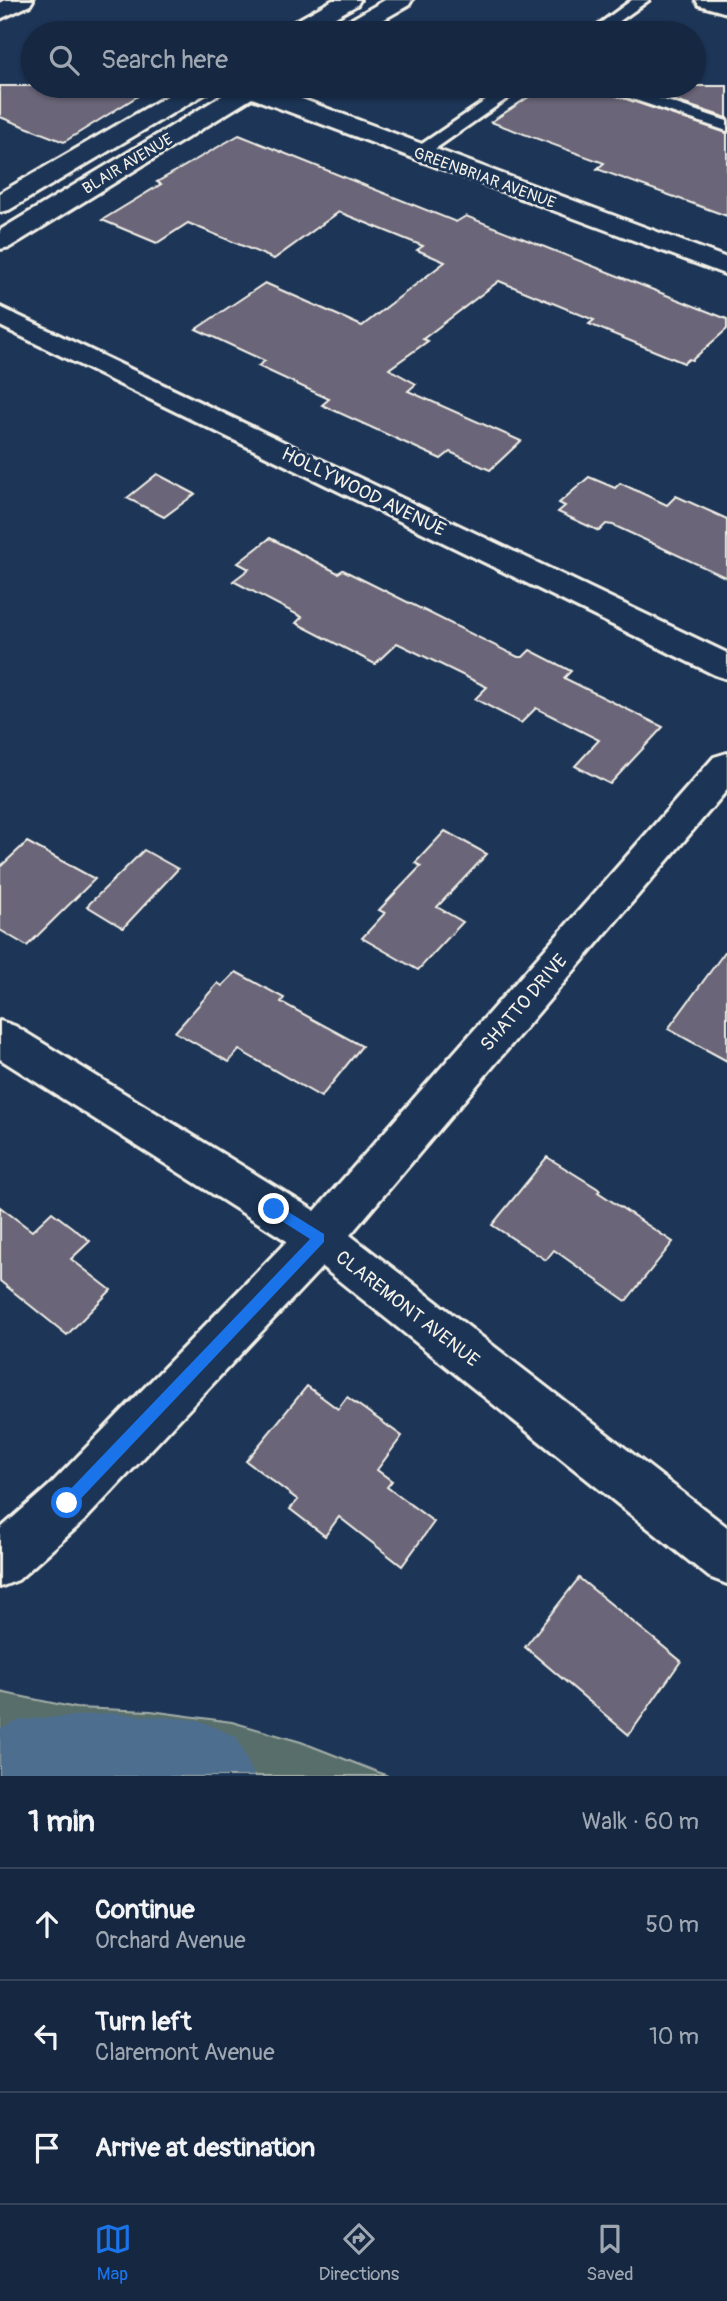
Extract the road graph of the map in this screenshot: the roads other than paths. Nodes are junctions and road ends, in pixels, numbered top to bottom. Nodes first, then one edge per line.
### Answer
1 (22, 0) edge
2 (348, 0) edge
3 (401, 0) edge
4 (642, 0) edge
5 (707, 0) edge
6 (727, 6) edge
7 (0, 12) edge
8 (312, 21) edge
9 (365, 21) edge
10 (611, 21) edge
11 (181, 98) edge
12 (231, 98) edge
13 (277, 98) edge
14 (499, 98) edge
15 (644, 98) edge
16 (727, 126) edge
17 (419, 153) junction
18 (0, 204) edge
19 (0, 241) edge
20 (727, 267) edge
21 (0, 316) edge
22 (727, 667) edge
23 (727, 766) edge
24 (0, 1038) edge
25 (320, 1238) junction
26 (727, 1559) edge
27 (0, 1562) edge

1 - 7 street
2 - 8 street
3 - 9 street
4 - 10 lane
5 - 6 street
11 - 18 street, BLAIR AVENUE
12 - 19 street, BLAIR AVENUE
13 - 17 street, GREENBRIAR AVENUE
14 - 17 lane
15 - 16 lane
17 - 20 street, GREENBRIAR AVENUE
21 - 22 street, HOLLYWOOD AVENUE
23 - 25 street, SHATTO DRIVE
24 - 25 street, CLAREMONT AVENUE
25 - 26 street, CLAREMONT AVENUE
25 - 27 street, SHATTO DRIVE

